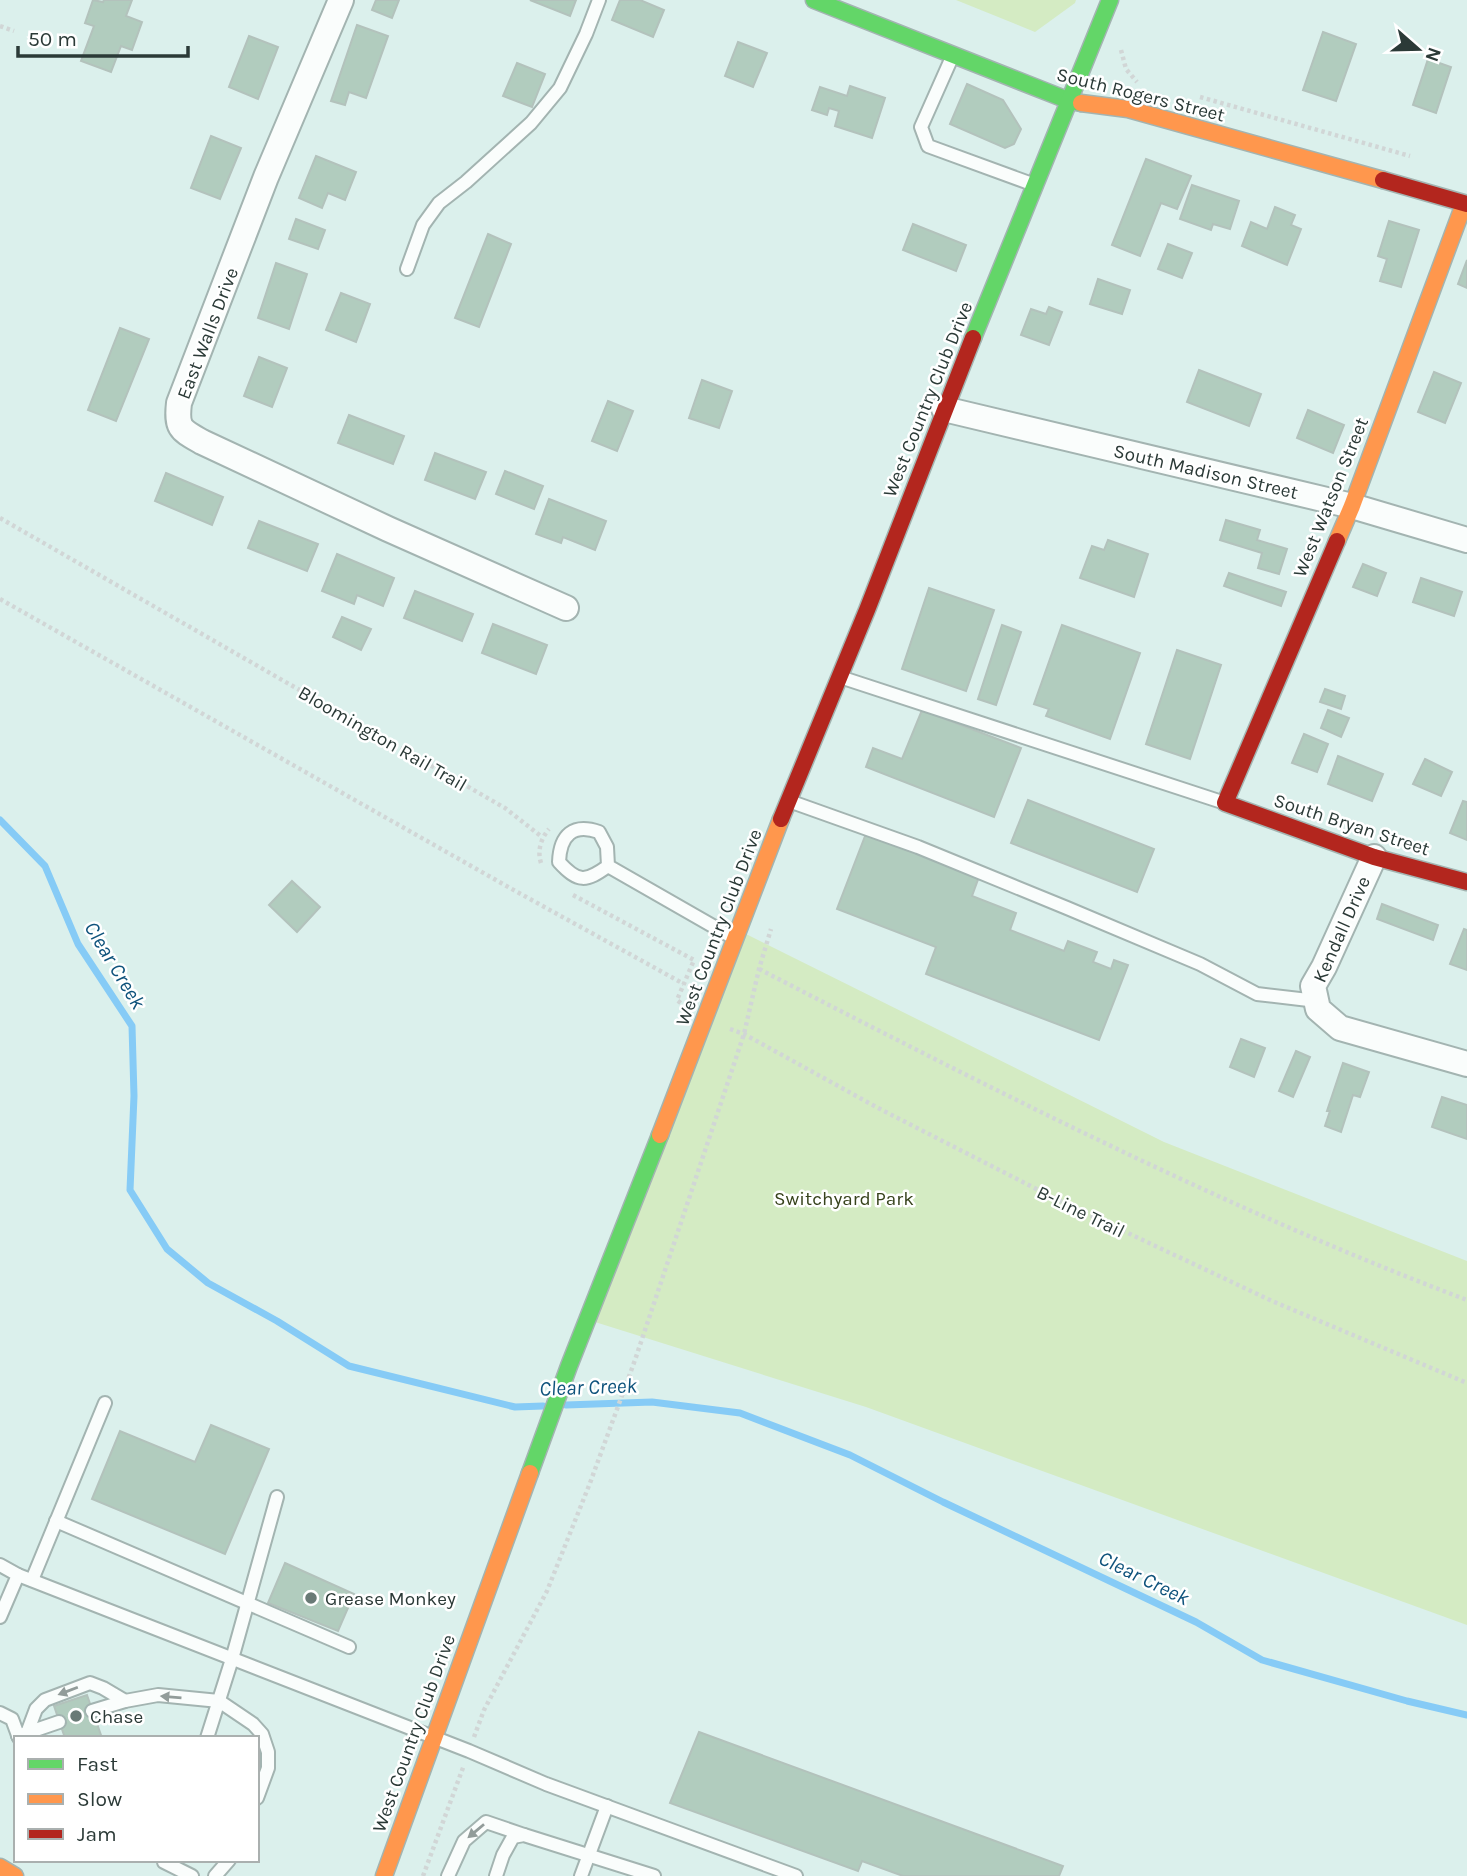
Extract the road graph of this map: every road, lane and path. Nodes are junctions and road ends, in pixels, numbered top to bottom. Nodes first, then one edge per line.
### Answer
1 (341, 0) edge
2 (599, 0) edge
3 (814, 0) edge
4 (1110, 0) edge
5 (0, 26) edge
6 (14, 31) dead end
7 (1120, 42) dead end
8 (953, 55) junction
9 (1137, 82) dead end
10 (1070, 101) junction
11 (1036, 185) junction
12 (1465, 204) edge
13 (407, 269) dead end
14 (944, 409) junction
15 (1352, 506) junction
16 (0, 518) edge
17 (1467, 540) edge
18 (0, 599) edge
19 (566, 608) dead end
20 (839, 677) junction
21 (789, 801) junction
22 (1225, 803) junction
23 (1374, 857) junction
24 (542, 866) dead end
25 (608, 866) junction
26 (1467, 882) edge
27 (568, 892) dead end
28 (734, 938) junction
29 (759, 969) dead end
30 (684, 984) junction
31 (715, 992) junction
32 (677, 1000) dead end
33 (1317, 1001) junction
34 (705, 1020) junction
35 (1467, 1064) edge
36 (1467, 1300) edge
37 (635, 1360) dead end
38 (1467, 1383) edge
39 (105, 1403) dead end
40 (277, 1497) dead end
41 (56, 1521) junction
42 (0, 1565) edge
43 (18, 1575) junction
44 (32, 1580) junction
45 (247, 1603) junction
46 (0, 1617) edge
47 (349, 1647) dead end
48 (232, 1659) junction
49 (125, 1701) junction
50 (219, 1701) junction
51 (92, 1711) dead end
52 (0, 1713) edge
53 (59, 1722) dead end
54 (22, 1735) edge
55 (208, 1736) edge
56 (434, 1738) junction
57 (469, 1751) junction
58 (259, 1793) edge
59 (607, 1806) junction
60 (524, 1835) junction
61 (589, 1856) junction
62 (164, 1862) edge
63 (227, 1862) edge
64 (0, 1867) edge
65 (764, 1870) edge
66 (15, 1876) edge
67 (192, 1876) edge
68 (215, 1876) edge
69 (384, 1876) edge
70 (424, 1876) edge
71 (448, 1876) edge
72 (496, 1876) edge
73 (581, 1876) edge
74 (654, 1876) edge
75 (796, 1876) edge

1 - 19 street, East Walls Drive
2 - 13 lane
3 - 8 main road, South Rogers Street
4 - 10 main road, West Country Club Drive
5 - 6 path
7 - 9 path
8 - 10 main road, South Rogers Street
8 - 11 lane
10 - 11 main road, West Country Club Drive
10 - 12 main road, South Rogers Street
11 - 14 main road, West Country Club Drive
12 - 15 main road, West Watson Street
14 - 15 street, South Madison Street
14 - 20 main road, West Country Club Drive
15 - 17 street, South Madison Street
15 - 22 main road, West Watson Street
16 - 24 path, Bloomington Rail Trail
18 - 30 path
20 - 21 main road, West Country Club Drive
20 - 22 lane
21 - 28 main road, West Country Club Drive
21 - 33 lane
22 - 23 main road, South Bryan Street
23 - 26 main road, South Bryan Street
23 - 33 street, Kendall Drive
25 - 25 lane
25 - 28 lane
27 - 30 path
28 - 31 main road, West Country Club Drive
29 - 36 path
30 - 31 path
30 - 32 path
31 - 34 main road, West Country Club Drive
33 - 35 street, Kendall Drive
34 - 38 path, B-Line Trail
34 - 56 main road, West Country Club Drive
37 - 57 path
39 - 41 lane
40 - 45 lane
41 - 44 lane
41 - 45 lane
42 - 43 lane
43 - 44 lane
43 - 46 lane
44 - 48 lane
45 - 47 lane
45 - 48 lane
48 - 50 lane
48 - 56 lane
50 -> 49 lane
49 - 51 lane
49 -> 54 lane
50 - 55 lane
50 - 58 lane
52 - 54 lane
53 - 54 lane
56 - 57 lane
56 - 69 main road, West Country Club Drive
57 - 59 lane
57 - 70 path
59 - 61 lane
59 - 65 lane
60 - 61 lane
60 -> 71 lane
60 - 72 lane
61 - 73 lane
61 - 74 lane
62 - 67 lane
63 - 68 lane
64 - 66 main road
65 - 75 lane

